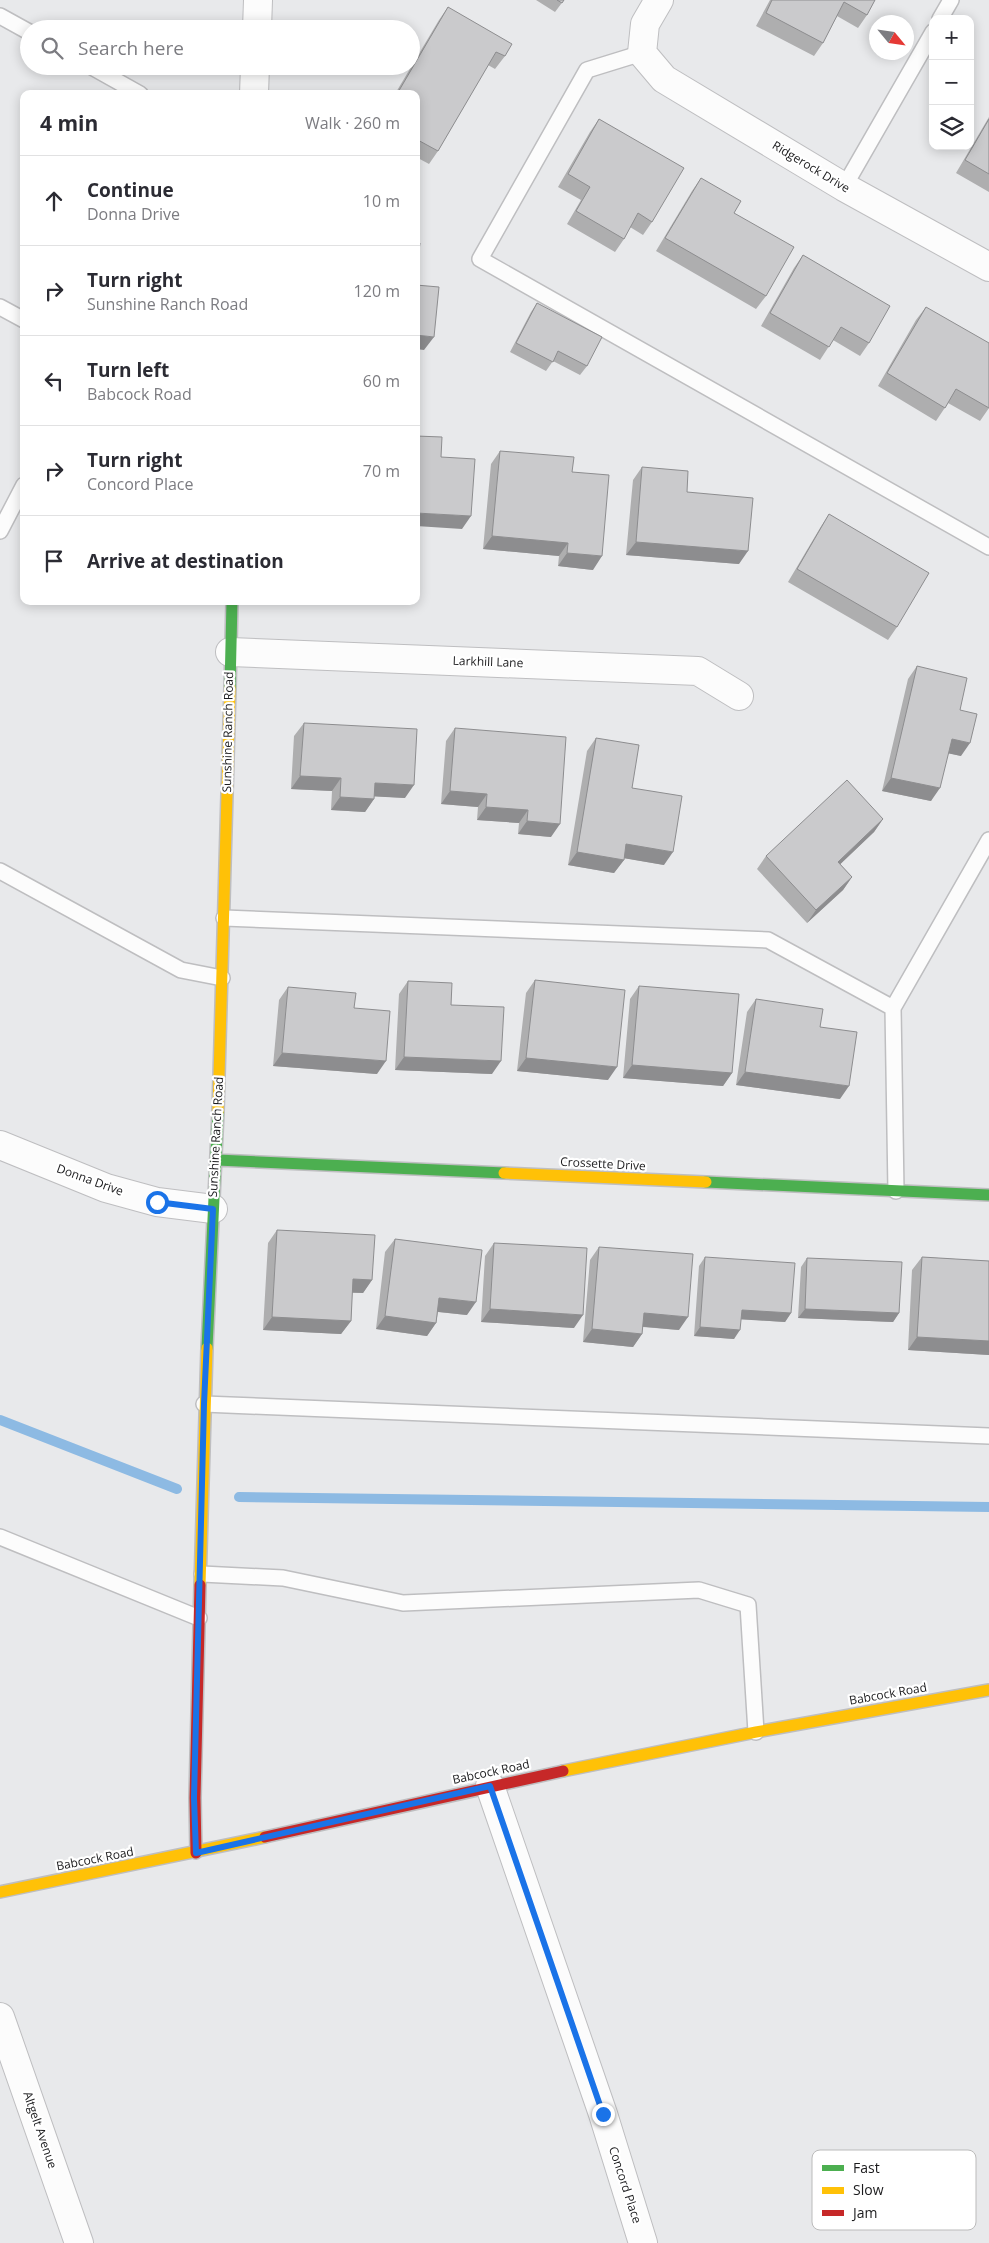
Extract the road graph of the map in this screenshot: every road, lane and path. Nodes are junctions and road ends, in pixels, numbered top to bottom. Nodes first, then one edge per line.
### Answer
1 (258, 0) edge
2 (659, 0) edge
3 (951, 0) edge
4 (942, 15) edge
5 (0, 16) edge
6 (257, 20) edge
7 (20, 27) edge
8 (929, 39) edge
9 (642, 54) junction
10 (106, 75) edge
11 (255, 75) edge
12 (133, 90) edge
13 (254, 90) edge
14 (844, 187) junction
15 (989, 268) edge
16 (0, 307) edge
17 (20, 318) edge
18 (20, 493) edge
19 (0, 531) edge
20 (989, 547) edge
21 (232, 605) edge
22 (230, 652) junction
23 (739, 696) dead end
24 (989, 840) edge
25 (0, 871) edge
26 (224, 918) junction
27 (222, 978) junction
28 (893, 1008) junction
29 (0, 1145) edge
30 (216, 1160) junction
31 (896, 1191) junction
32 (989, 1195) edge
33 (213, 1209) junction
34 (204, 1404) junction
35 (989, 1436) edge
36 (0, 1537) edge
37 (202, 1574) junction
38 (199, 1618) junction
39 (989, 1690) edge
40 (756, 1732) junction
41 (490, 1786) junction
42 (196, 1853) junction
43 (0, 1892) edge
44 (0, 2017) edge
45 (79, 2243) edge
46 (644, 2243) edge

1 - 6 street
2 - 9 street
3 - 4 lane
5 - 7 lane
8 - 14 lane
9 - 14 street, Ridgerock Drive
9 - 20 lane
10 - 12 lane
11 - 13 street
14 - 15 street, Ridgerock Drive
16 - 17 lane
18 - 19 lane
21 - 22 street, Sunshine Ranch Road
22 - 23 street, Larkhill Lane
22 - 26 street, Sunshine Ranch Road
24 - 28 lane
25 - 27 lane
26 - 27 street, Sunshine Ranch Road
26 - 28 lane
27 - 30 street, Sunshine Ranch Road
28 - 31 lane
29 - 33 street, Donna Drive
30 - 31 street, Crossette Drive
30 - 33 street, Sunshine Ranch Road
31 - 32 street, Crossette Drive
33 - 34 street, Sunshine Ranch Road
34 - 35 lane
34 - 37 street, Sunshine Ranch Road
36 - 38 lane
37 - 38 street, Sunshine Ranch Road
37 - 40 lane
38 - 42 street, Sunshine Ranch Road
39 - 40 street, Babcock Road
40 - 41 street, Babcock Road
41 - 42 street, Babcock Road
41 - 46 street, Concord Place
42 - 43 street, Babcock Road
44 - 45 street, Altgelt Avenue

